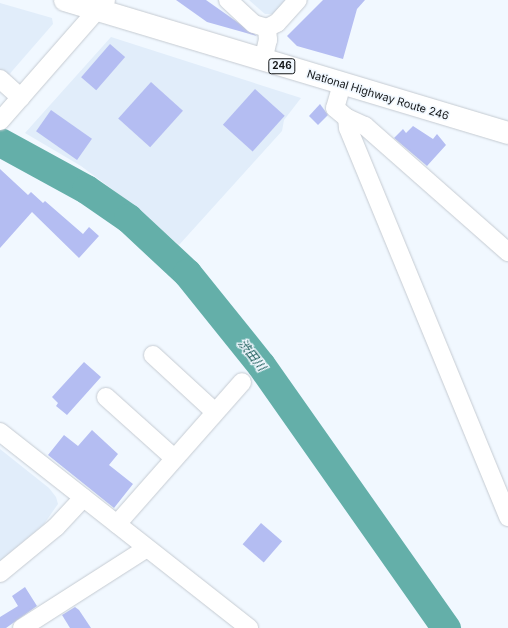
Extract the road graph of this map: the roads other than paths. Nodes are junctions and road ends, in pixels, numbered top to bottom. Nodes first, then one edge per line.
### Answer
1 (65, 0) edge
2 (228, 0) edge
3 (294, 1) edge
4 (102, 5) edge
5 (267, 28) junction
6 (263, 61) junction
7 (0, 79) edge
8 (342, 84) junction
9 (21, 98) junction
10 (347, 118) junction
11 (0, 121) edge
12 (508, 133) edge
13 (508, 252) edge
14 (153, 355) dead end
15 (242, 382) dead end
16 (106, 397) dead end
17 (215, 412) junction
18 (0, 432) edge
19 (174, 458) junction
20 (502, 484) edge
21 (83, 498) junction
22 (508, 517) edge
23 (117, 524) junction
24 (147, 548) junction
25 (0, 573) edge
26 (22, 628) edge
27 (249, 628) edge

1 - 4 highway, National Highway Route 246 / 246
2 - 5 street
3 - 5 street
4 - 6 highway, National Highway Route 246 / 246
4 - 9 street
5 - 6 street
6 - 8 highway, National Highway Route 246 / 246
7 - 9 street
8 - 10 street
8 - 12 highway, National Highway Route 246 / 246
9 - 11 street
10 - 13 street
10 - 20 street
14 - 17 street
15 - 17 street
16 - 19 street
17 - 19 street
18 - 21 street
19 - 23 street
20 - 22 street
21 - 23 street
21 - 25 street
23 - 24 street
24 - 26 street
24 - 27 street

